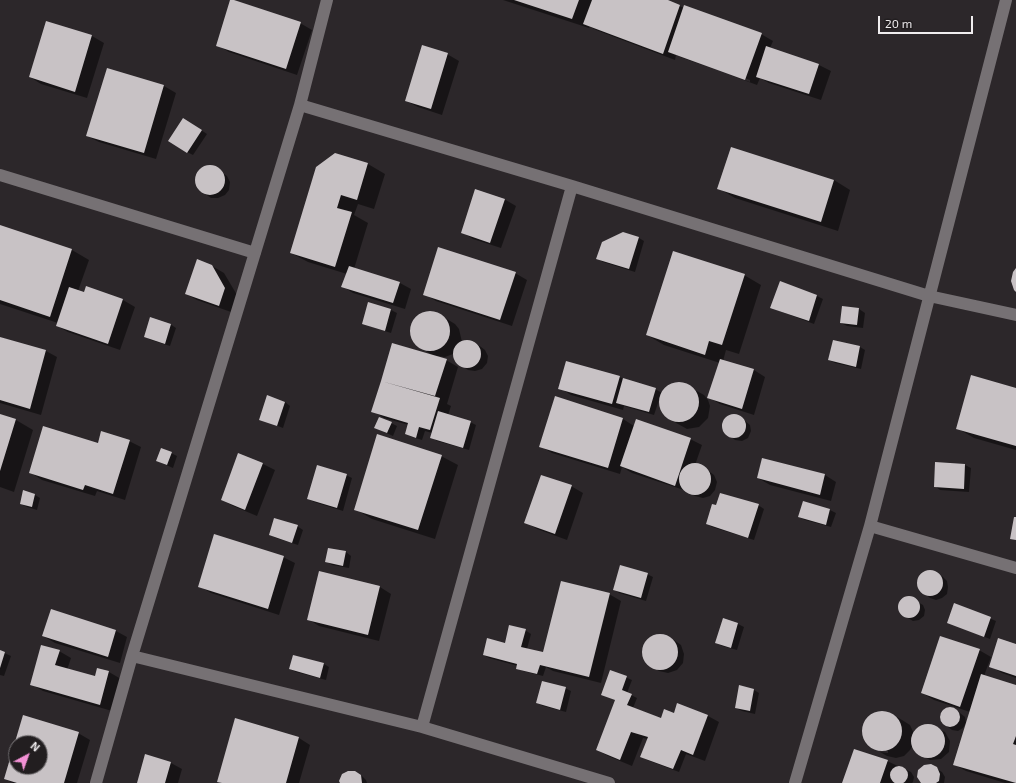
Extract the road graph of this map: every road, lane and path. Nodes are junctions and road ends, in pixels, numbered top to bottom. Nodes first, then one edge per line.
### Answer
1 (327, 0) edge
2 (1006, 0) edge
3 (300, 105) junction
4 (0, 175) edge
5 (572, 186) junction
6 (255, 253) junction
7 (929, 296) junction
8 (1016, 315) edge
9 (870, 526) junction
10 (1016, 568) edge
11 (132, 656) junction
12 (422, 727) junction
13 (96, 783) edge
14 (609, 783) edge
15 (795, 783) edge

1 - 3 street
2 - 7 street
3 - 5 street
3 - 6 street
4 - 6 street
5 - 7 street
5 - 12 street
6 - 11 street
7 - 8 street
7 - 9 street
9 - 10 street
9 - 15 street
11 - 12 street
11 - 13 street
12 - 14 street

